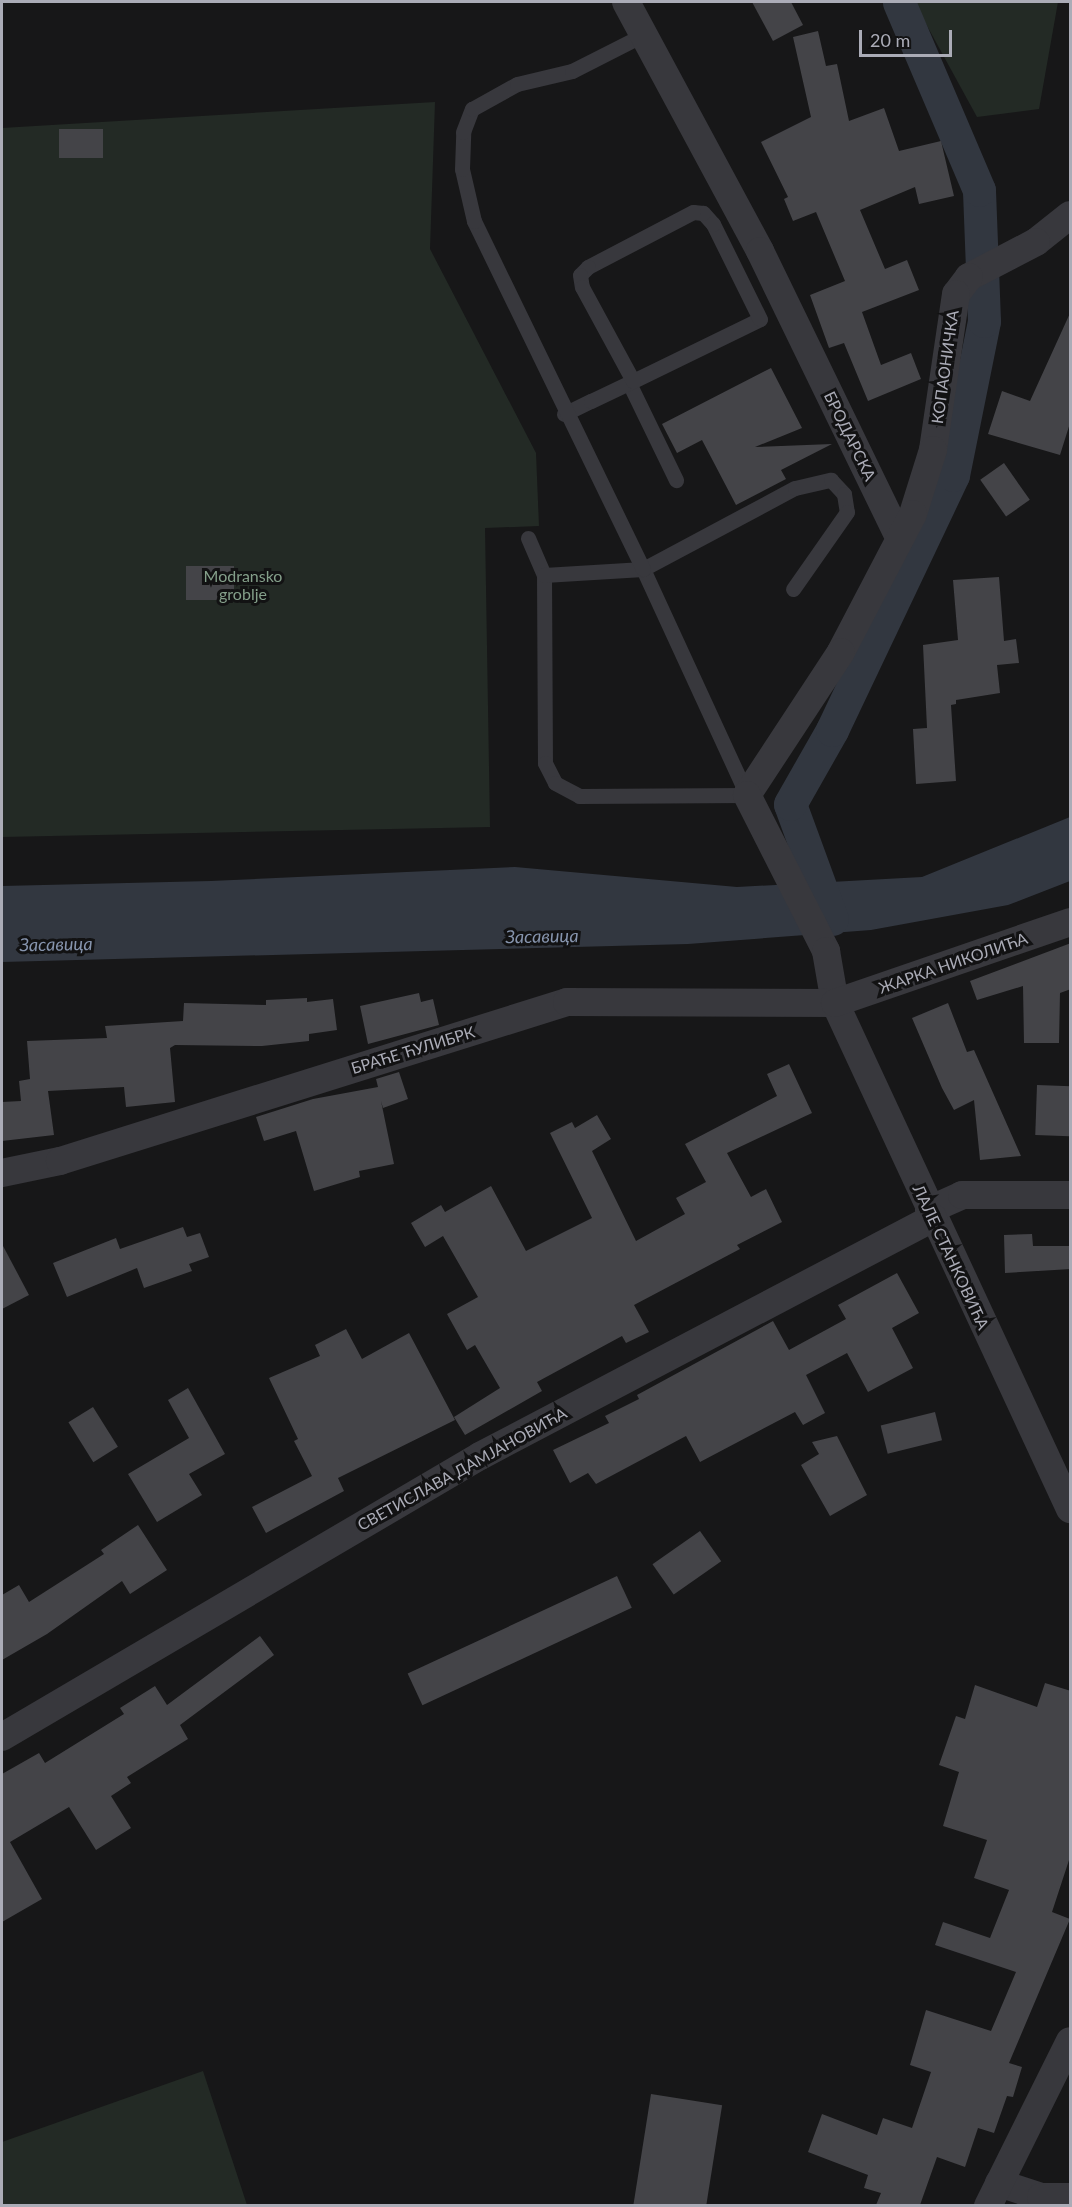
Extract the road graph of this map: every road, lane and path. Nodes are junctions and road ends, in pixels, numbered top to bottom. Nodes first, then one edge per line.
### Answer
1 (626, 2) edge
2 (645, 34) junction
3 (1071, 215) edge
4 (631, 382) junction
5 (564, 414) junction
6 (676, 480) dead end
7 (528, 538) dead end
8 (900, 539) junction
9 (643, 569) junction
10 (544, 575) junction
11 (793, 589) dead end
12 (747, 795) junction
13 (1071, 922) edge
14 (835, 1003) junction
15 (2, 1173) edge
16 (1071, 1195) edge
17 (931, 1214) junction
18 (1071, 1509) edge
19 (2, 1737) edge
20 (1071, 2041) edge
21 (994, 2194) edge
22 (1071, 2197) edge

1 - 2 street, БРОДАРСКА
2 - 5 lane
2 - 8 street, БРОДАРСКА
3 - 8 street, КОПАОНИЧКА
4 - 4 lane
4 - 5 lane
4 - 6 lane
5 - 9 lane
7 - 10 lane
8 - 12 street
9 - 10 lane
9 - 11 lane
9 - 12 lane
10 - 12 lane
12 - 14 street, ЛАЛЕ СТАНКОВИЋА
13 - 14 street, ЖАРКА НИКОЛИЋА
14 - 15 street, БРАЋЕ ЋУЛИБРК
14 - 17 street, ЛАЛЕ СТАНКОВИЋА
16 - 17 street, СВЕТИСЛАВА ДАМЈАНОВИЋА
17 - 18 street, ЛАЛЕ СТАНКОВИЋА
17 - 19 street, СВЕТИСЛАВА ДАМЈАНОВИЋА
20 - 21 street
21 - 22 street

